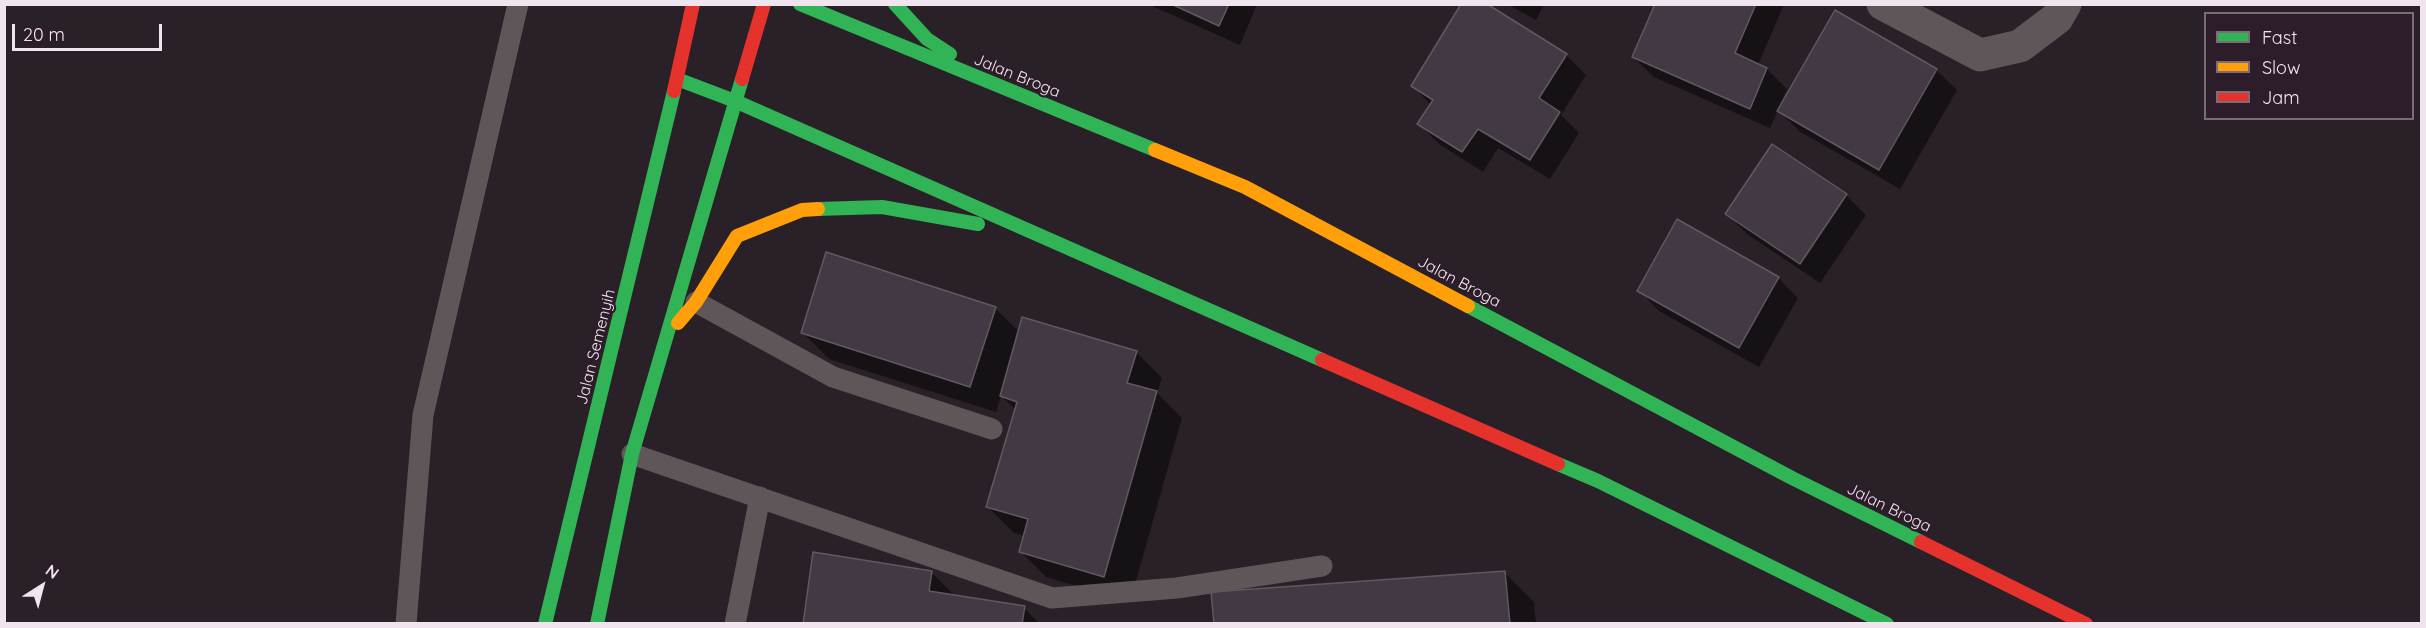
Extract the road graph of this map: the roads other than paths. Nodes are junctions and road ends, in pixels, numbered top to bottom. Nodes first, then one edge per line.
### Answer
1 (518, 4) edge
2 (693, 4) edge
3 (764, 4) edge
4 (800, 4) edge
5 (895, 4) edge
6 (1883, 4) edge
7 (2065, 4) edge
8 (677, 79) junction
9 (999, 87) junction
10 (735, 101) junction
11 (1027, 232) junction
12 (696, 302) junction
13 (665, 339) junction
14 (992, 429) dead end
15 (632, 454) junction
16 (760, 497) junction
17 (1322, 566) dead end
18 (598, 623) edge
19 (406, 624) edge
20 (545, 624) edge
21 (735, 624) edge
22 (1887, 624) edge
23 (2086, 624) edge

1 - 19 lane
2 - 8 main road, Jalan Semenyih
3 - 10 main road
4 - 9 main road, Jalan Broga
5 - 9 main road
6 - 7 street
8 - 10 main road
8 - 20 main road, Jalan Semenyih
9 - 23 main road, Jalan Broga
10 - 11 main road
10 - 13 main road
11 - 12 main road
11 - 22 main road
12 - 13 main road
12 - 14 lane
13 - 15 main road
15 - 16 lane
15 - 18 main road
16 - 17 lane
16 - 21 lane

